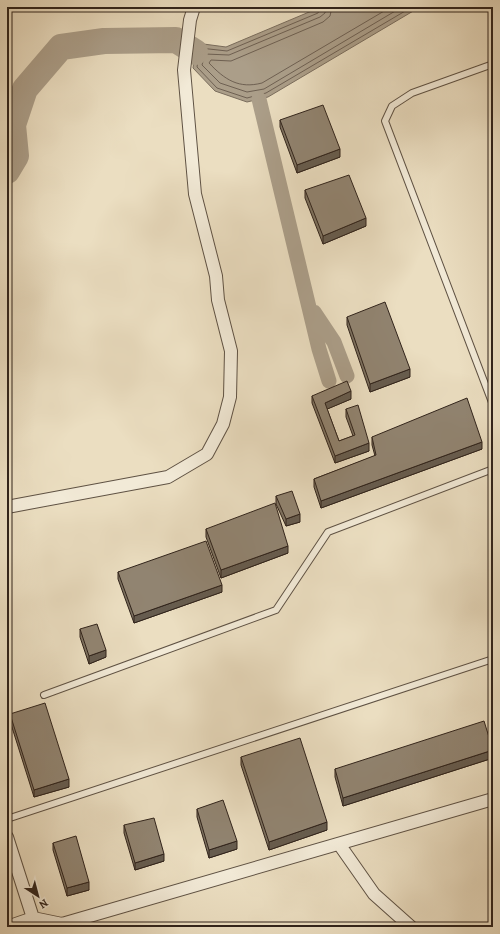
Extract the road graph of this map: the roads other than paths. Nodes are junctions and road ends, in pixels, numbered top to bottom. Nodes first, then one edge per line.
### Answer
1 (194, 7) edge
2 (493, 64) edge
3 (493, 405) edge
4 (493, 469) edge
5 (7, 507) edge
6 (492, 661) edge
7 (44, 695) dead end
8 (493, 799) edge
9 (7, 819) edge
10 (7, 837) edge
11 (339, 844) junction
12 (33, 918) junction
13 (7, 927) edge
14 (411, 927) edge

1 - 5 street
2 - 3 lane
4 - 7 lane
6 - 9 lane
8 - 11 street
10 - 12 street
11 - 12 street
11 - 14 street
12 - 13 street

